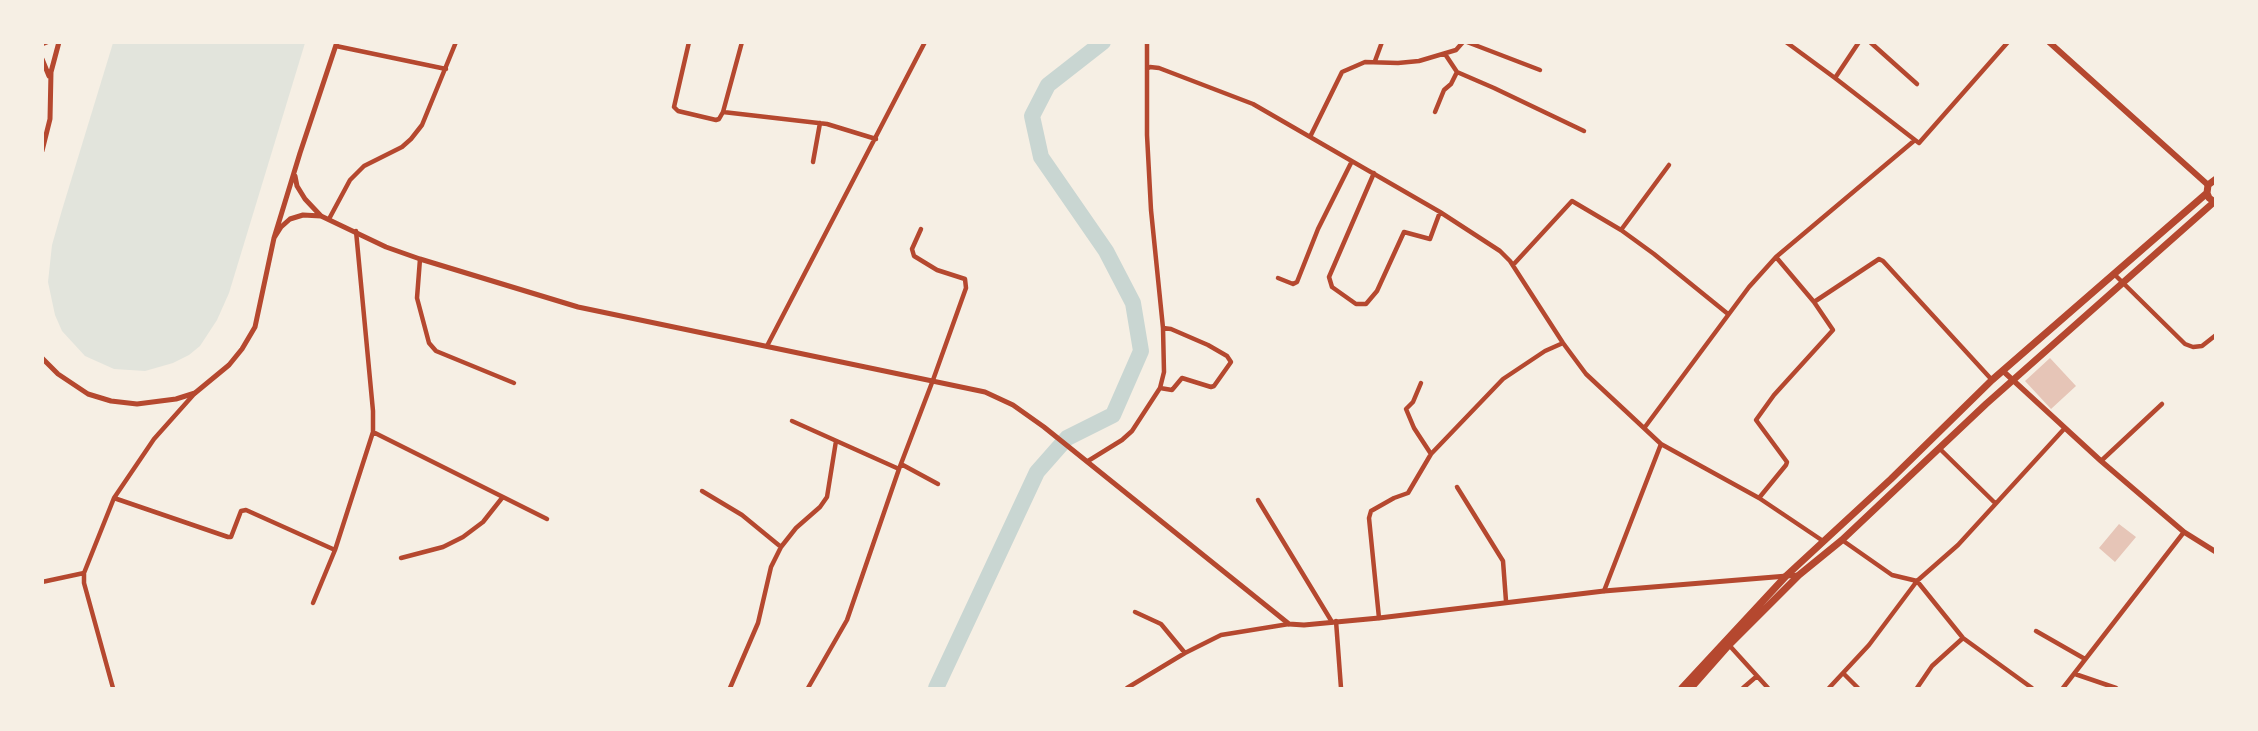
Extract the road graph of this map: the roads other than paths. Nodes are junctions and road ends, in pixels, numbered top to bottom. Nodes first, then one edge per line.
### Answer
1 (47, 42) edge
2 (59, 42) edge
3 (456, 42) edge
4 (688, 42) edge
5 (742, 42) edge
6 (925, 42) edge
7 (1147, 42) edge
8 (1382, 42) edge
9 (1463, 42) edge
10 (1467, 42) edge
11 (1786, 42) edge
12 (1859, 42) edge
13 (1870, 42) edge
14 (2008, 42) edge
15 (2049, 42) edge
16 (42, 44) edge
17 (337, 44) edge
18 (1445, 54) junction
19 (42, 60) edge
20 (1375, 61) junction
21 (1148, 68) junction
22 (446, 69) junction
23 (1540, 70) dead end
24 (1457, 72) junction
25 (1835, 78) junction
26 (1918, 84) dead end
27 (50, 89) junction
28 (723, 112) junction
29 (1435, 112) dead end
30 (820, 123) junction
31 (1584, 131) dead end
32 (1310, 137) junction
33 (876, 139) junction
34 (1915, 140) junction
35 (42, 152) edge
36 (1352, 161) junction
37 (814, 162) dead end
38 (1669, 165) dead end
39 (295, 172) junction
40 (1374, 174) junction
41 (2216, 179) edge
42 (2208, 189) junction
43 (2215, 203) edge
44 (1440, 212) junction
45 (321, 216) junction
46 (329, 219) junction
47 (921, 229) dead end
48 (1621, 230) junction
49 (356, 231) junction
50 (274, 238) junction
51 (1776, 257) junction
52 (420, 258) junction
53 (1513, 266) junction
54 (2114, 274) junction
55 (1278, 278) dead end
56 (2122, 283) junction
57 (1814, 302) junction
58 (1728, 314) junction
59 (1167, 328) junction
60 (2216, 335) edge
61 (1563, 343) junction
62 (767, 346) junction
63 (42, 358) edge
64 (2003, 371) junction
65 (933, 380) junction
66 (1992, 380) junction
67 (2012, 382) junction
68 (514, 383) dead end
69 (1421, 383) dead end
70 (1164, 389) junction
71 (195, 393) junction
72 (2162, 404) dead end
73 (792, 421) dead end
74 (1645, 428) junction
75 (2064, 429) junction
76 (373, 432) junction
77 (836, 441) junction
78 (1660, 444) junction
79 (1940, 449) junction
80 (1431, 454) junction
81 (1086, 459) junction
82 (2101, 462) junction
83 (900, 466) junction
84 (1891, 479) junction
85 (938, 484) dead end
86 (1456, 487) dead end
87 (1898, 487) junction
88 (702, 491) dead end
89 (114, 498) junction
90 (502, 498) junction
91 (1760, 498) junction
92 (1258, 500) dead end
93 (1995, 503) junction
94 (547, 519) dead end
95 (2184, 532) junction
96 (1842, 540) junction
97 (1823, 541) junction
98 (781, 547) junction
99 (335, 550) junction
100 (2216, 552) edge
101 (401, 558) dead end
102 (84, 573) junction
103 (1799, 575) junction
104 (1786, 576) junction
105 (1917, 581) junction
106 (42, 582) edge
107 (1604, 591) junction
108 (1506, 601) junction
109 (313, 603) dead end
110 (1135, 612) dead end
111 (1379, 618) junction
112 (1334, 622) junction
113 (1289, 624) junction
114 (2036, 631) dead end
115 (1963, 638) junction
116 (1729, 645) junction
117 (1185, 653) junction
118 (2085, 659) junction
119 (1843, 673) junction
120 (2075, 674) junction
121 (1757, 676) junction
122 (113, 688) edge
123 (730, 688) edge
124 (808, 688) edge
125 (1126, 688) edge
126 (1341, 688) edge
127 (1682, 688) edge
128 (1691, 688) edge
129 (1743, 688) edge
130 (1768, 688) edge
131 (1828, 688) edge
132 (1858, 688) edge
133 (1917, 688) edge
134 (2032, 688) edge
135 (2063, 688) edge
136 (2116, 688) edge

1 - 16 street
2 - 27 street
3 - 22 street
4 - 28 street
5 - 28 street
6 - 33 street
7 - 21 street
8 - 20 street
9 - 18 street
10 - 23 street
11 - 25 street
12 - 25 street
13 - 26 street
14 - 34 street
15 - 42 main road
17 - 22 street
17 - 39 street
18 - 20 street
18 - 24 street
19 - 27 street
20 - 32 street
21 - 32 street
21 - 59 street
22 - 46 street
24 - 29 street
24 - 31 street
25 - 34 street
27 - 35 street
28 - 30 street
30 - 33 street
30 - 37 street
32 - 36 street
33 - 62 street
34 - 51 street
36 - 40 street
36 - 55 street
38 - 48 street
39 - 45 street
39 - 50 street
40 - 44 street
40 - 44 street
41 - 42 highway
42 - 43 highway
42 - 54 highway
43 - 56 highway
44 - 53 street
45 - 46 street
45 - 50 street
46 - 49 street
47 - 65 street
48 - 53 street
48 - 58 street
49 - 52 street
49 - 76 street
50 - 71 street
51 - 57 street
51 - 58 street
52 - 62 street
52 - 68 street
53 - 61 street
54 - 56 street
54 - 64 highway
56 - 60 street
56 - 67 highway
57 - 66 street
57 - 91 street
58 - 74 street
59 - 70 street
59 - 70 street
61 - 74 street
61 - 80 street
62 - 65 street
63 - 71 street
64 - 66 highway
64 - 67 main road
65 - 81 street
65 - 83 street
66 - 84 highway
67 - 75 main road
67 - 79 highway
69 - 80 street
70 - 81 street
71 - 89 street
72 - 82 street
73 - 77 street
74 - 78 street
75 - 82 main road
75 - 93 street
76 - 90 street
76 - 99 street
77 - 83 street
77 - 98 street
78 - 91 street
78 - 107 street
79 - 87 highway
79 - 93 street
80 - 111 street
81 - 113 street
82 - 95 main road
83 - 85 street
83 - 124 street
84 - 87 highway
84 - 97 highway
86 - 108 street
87 - 96 highway
88 - 98 street
89 - 99 street
89 - 102 street
90 - 94 street
90 - 101 street
91 - 97 street
92 - 112 street
93 - 105 street
95 - 100 main road
95 - 118 street
96 - 103 highway
96 - 105 street
97 - 104 highway
98 - 123 street
99 - 109 street
102 - 106 street
102 - 122 street
103 - 104 street
103 - 116 highway
104 - 107 street
104 - 127 highway
105 - 115 street
105 - 119 street
107 - 108 street
108 - 111 street
110 - 117 street
111 - 112 street
112 - 113 street
112 - 126 street
113 - 117 street
114 - 118 street
115 - 133 street
115 - 134 street
116 - 121 street
116 - 128 highway
117 - 125 street
118 - 120 street
119 - 131 street
119 - 132 street
120 - 135 street
120 - 136 street
121 - 129 street
121 - 130 street

